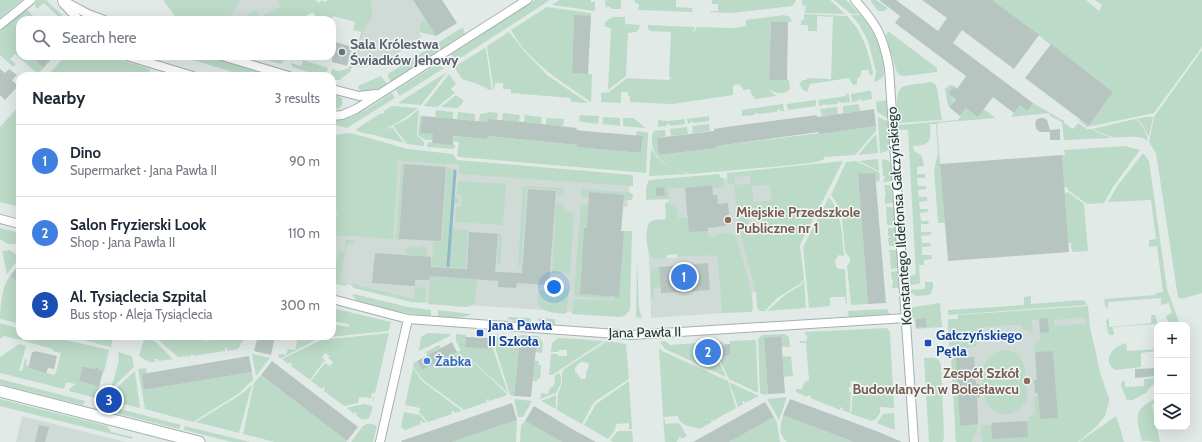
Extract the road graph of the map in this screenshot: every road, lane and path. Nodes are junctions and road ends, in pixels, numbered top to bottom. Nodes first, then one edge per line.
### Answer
1 (31, 0) edge
2 (59, 0) edge
3 (62, 0) edge
4 (527, 0) edge
5 (855, 0) edge
6 (75, 16) edge
7 (93, 16) edge
8 (0, 25) edge
9 (140, 60) edge
10 (235, 60) edge
11 (180, 72) edge
12 (276, 72) edge
13 (336, 90) edge
14 (381, 92) junction
15 (336, 116) edge
16 (0, 219) edge
17 (16, 223) edge
18 (336, 300) edge
19 (906, 318) junction
20 (408, 319) junction
21 (0, 391) edge
22 (199, 442) edge
23 (380, 442) edge
24 (914, 442) edge

1 - 8 street
2 - 6 street
3 - 7 street
4 - 14 street
5 - 19 street, Konstantego Ildefonsa Gałczyńskiego
9 - 11 street
10 - 12 street
13 - 14 street
14 - 15 street
16 - 17 street
18 - 20 street, Jana Pawła II
19 - 20 street, Jana Pawła II
19 - 24 street, Konstantego Ildefonsa Gałczyńskiego
20 - 23 street
21 - 22 street

